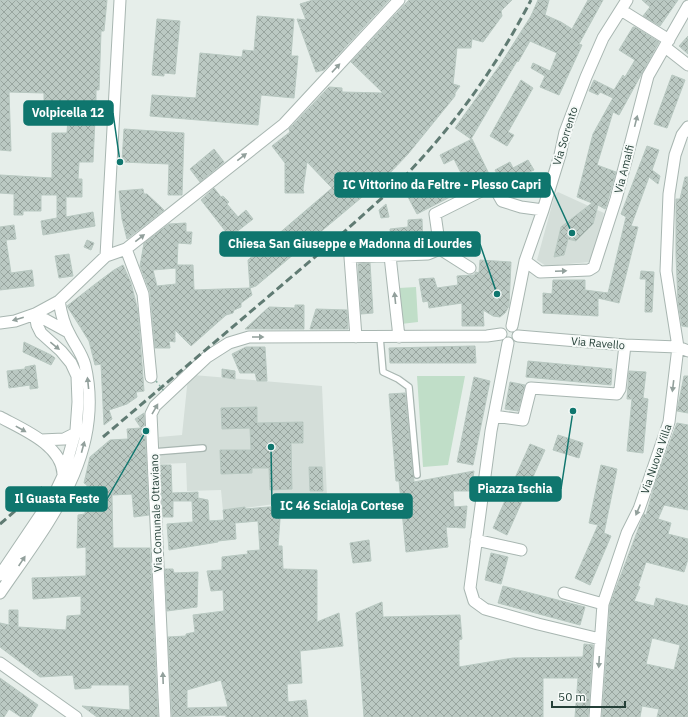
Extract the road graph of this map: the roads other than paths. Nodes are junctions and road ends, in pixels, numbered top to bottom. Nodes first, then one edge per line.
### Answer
1 (120, 0) edge
2 (399, 0) edge
3 (627, 0) edge
4 (688, 8) edge
5 (621, 10) junction
6 (667, 43) junction
7 (688, 65) edge
8 (688, 127) edge
9 (543, 210) junction
10 (126, 249) junction
11 (440, 250) junction
12 (106, 256) junction
13 (390, 256) junction
14 (525, 261) junction
15 (470, 268) dead end
16 (59, 301) junction
17 (35, 314) junction
18 (0, 323) edge
19 (512, 326) junction
20 (68, 332) junction
21 (501, 334) junction
22 (518, 336) junction
23 (351, 337) junction
24 (380, 337) junction
25 (399, 337) junction
26 (508, 343) junction
27 (625, 345) junction
28 (683, 349) edge
29 (154, 379) road end
30 (494, 416) junction
31 (0, 417) edge
32 (89, 422) junction
33 (74, 435) junction
34 (41, 440) junction
35 (203, 448) dead end
36 (154, 452) junction
37 (417, 475) dead end
38 (63, 476) junction
39 (476, 540) junction
40 (521, 550) dead end
41 (0, 575) edge
42 (0, 593) edge
43 (564, 593) dead end
44 (603, 604) junction
45 (600, 639) junction
46 (0, 663) edge
47 (76, 717) edge
48 (165, 717) edge
49 (596, 717) edge

1 - 12 street
10 -> 2 street
3 - 5 street, Via Sorrento
4 - 6 street, Via Amalfi
5 - 6 street
5 - 9 street, Via Sorrento
6 - 7 street
14 -> 6 street, Via Amalfi
8 - 28 street, Via Nuova Villa
9 - 11 street
9 - 14 street, Via Sorrento
10 - 12 street
10 - 29 street
11 - 13 street
11 - 15 street
12 - 16 street
13 - 23 street
25 -> 13 street
14 - 19 street, Via Sorrento
16 - 17 street
16 - 20 street
17 -> 18 street
17 - 20 street
17 -> 33 street
19 - 21 street
19 - 22 street
32 -> 20 street
21 - 25 street
21 - 26 street
22 - 26 street
22 - 27 street, Via Ravello
23 - 24 street
36 -> 23 street, Via Comunale Ottaviano
24 - 25 street
24 - 37 lane
26 - 30 street
27 - 28 street, Via Ravello
27 - 30 street
28 -> 44 street, Via Nuova Villa
30 - 39 street
31 -> 34 street
32 - 33 street
42 -> 32 street
33 - 34 street
33 - 38 street
34 - 38 street
35 - 36 lane
48 -> 36 street, Via Comunale Ottaviano
38 - 41 street
39 - 40 street
39 - 45 street
43 - 44 street
44 - 45 street, Via Nuova Villa
45 -> 49 street, Via Nuova Villa
46 - 47 street

